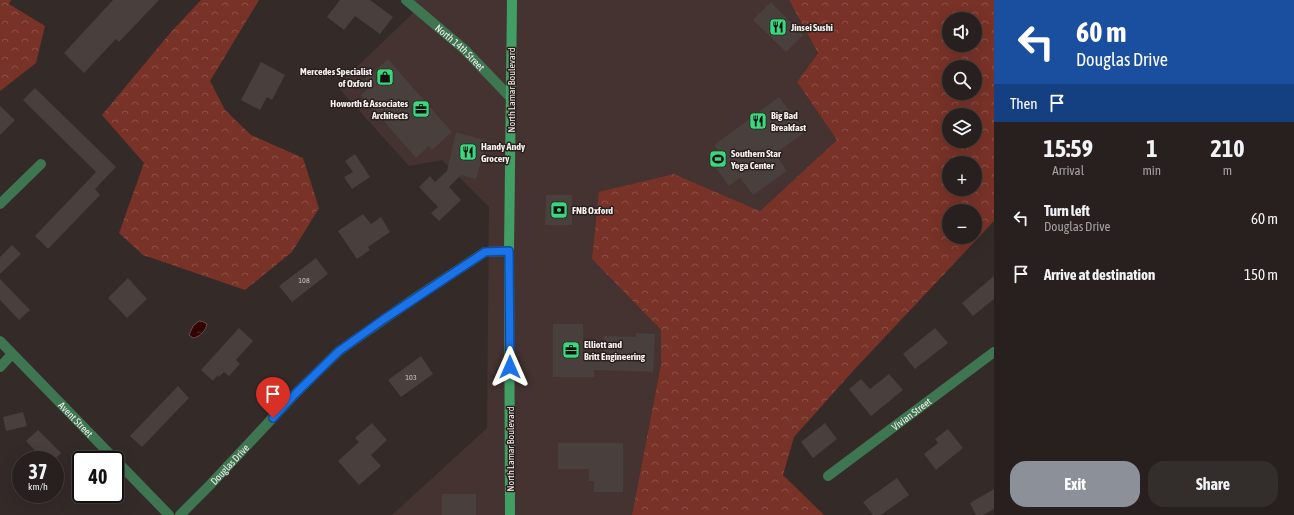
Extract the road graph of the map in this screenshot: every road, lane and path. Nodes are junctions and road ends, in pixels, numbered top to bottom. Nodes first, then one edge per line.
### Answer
1 (406, 0) edge
2 (512, 0) edge
3 (511, 98) junction
4 (41, 164) dead end
5 (0, 204) edge
6 (509, 251) junction
7 (0, 341) edge
8 (994, 352) edge
9 (12, 354) junction
10 (0, 367) edge
11 (828, 476) dead end
12 (169, 515) edge
13 (180, 515) edge
14 (510, 515) edge

1 - 3 street, North 14th Street
2 - 3 street, North Lamar Boulevard
3 - 6 street, North Lamar Boulevard
4 - 5 street
6 - 13 street, Douglas Drive
6 - 14 street, North Lamar Boulevard
7 - 9 street, Avent Street
8 - 11 street, Vivian Street
9 - 10 street
9 - 12 street, Avent Street

